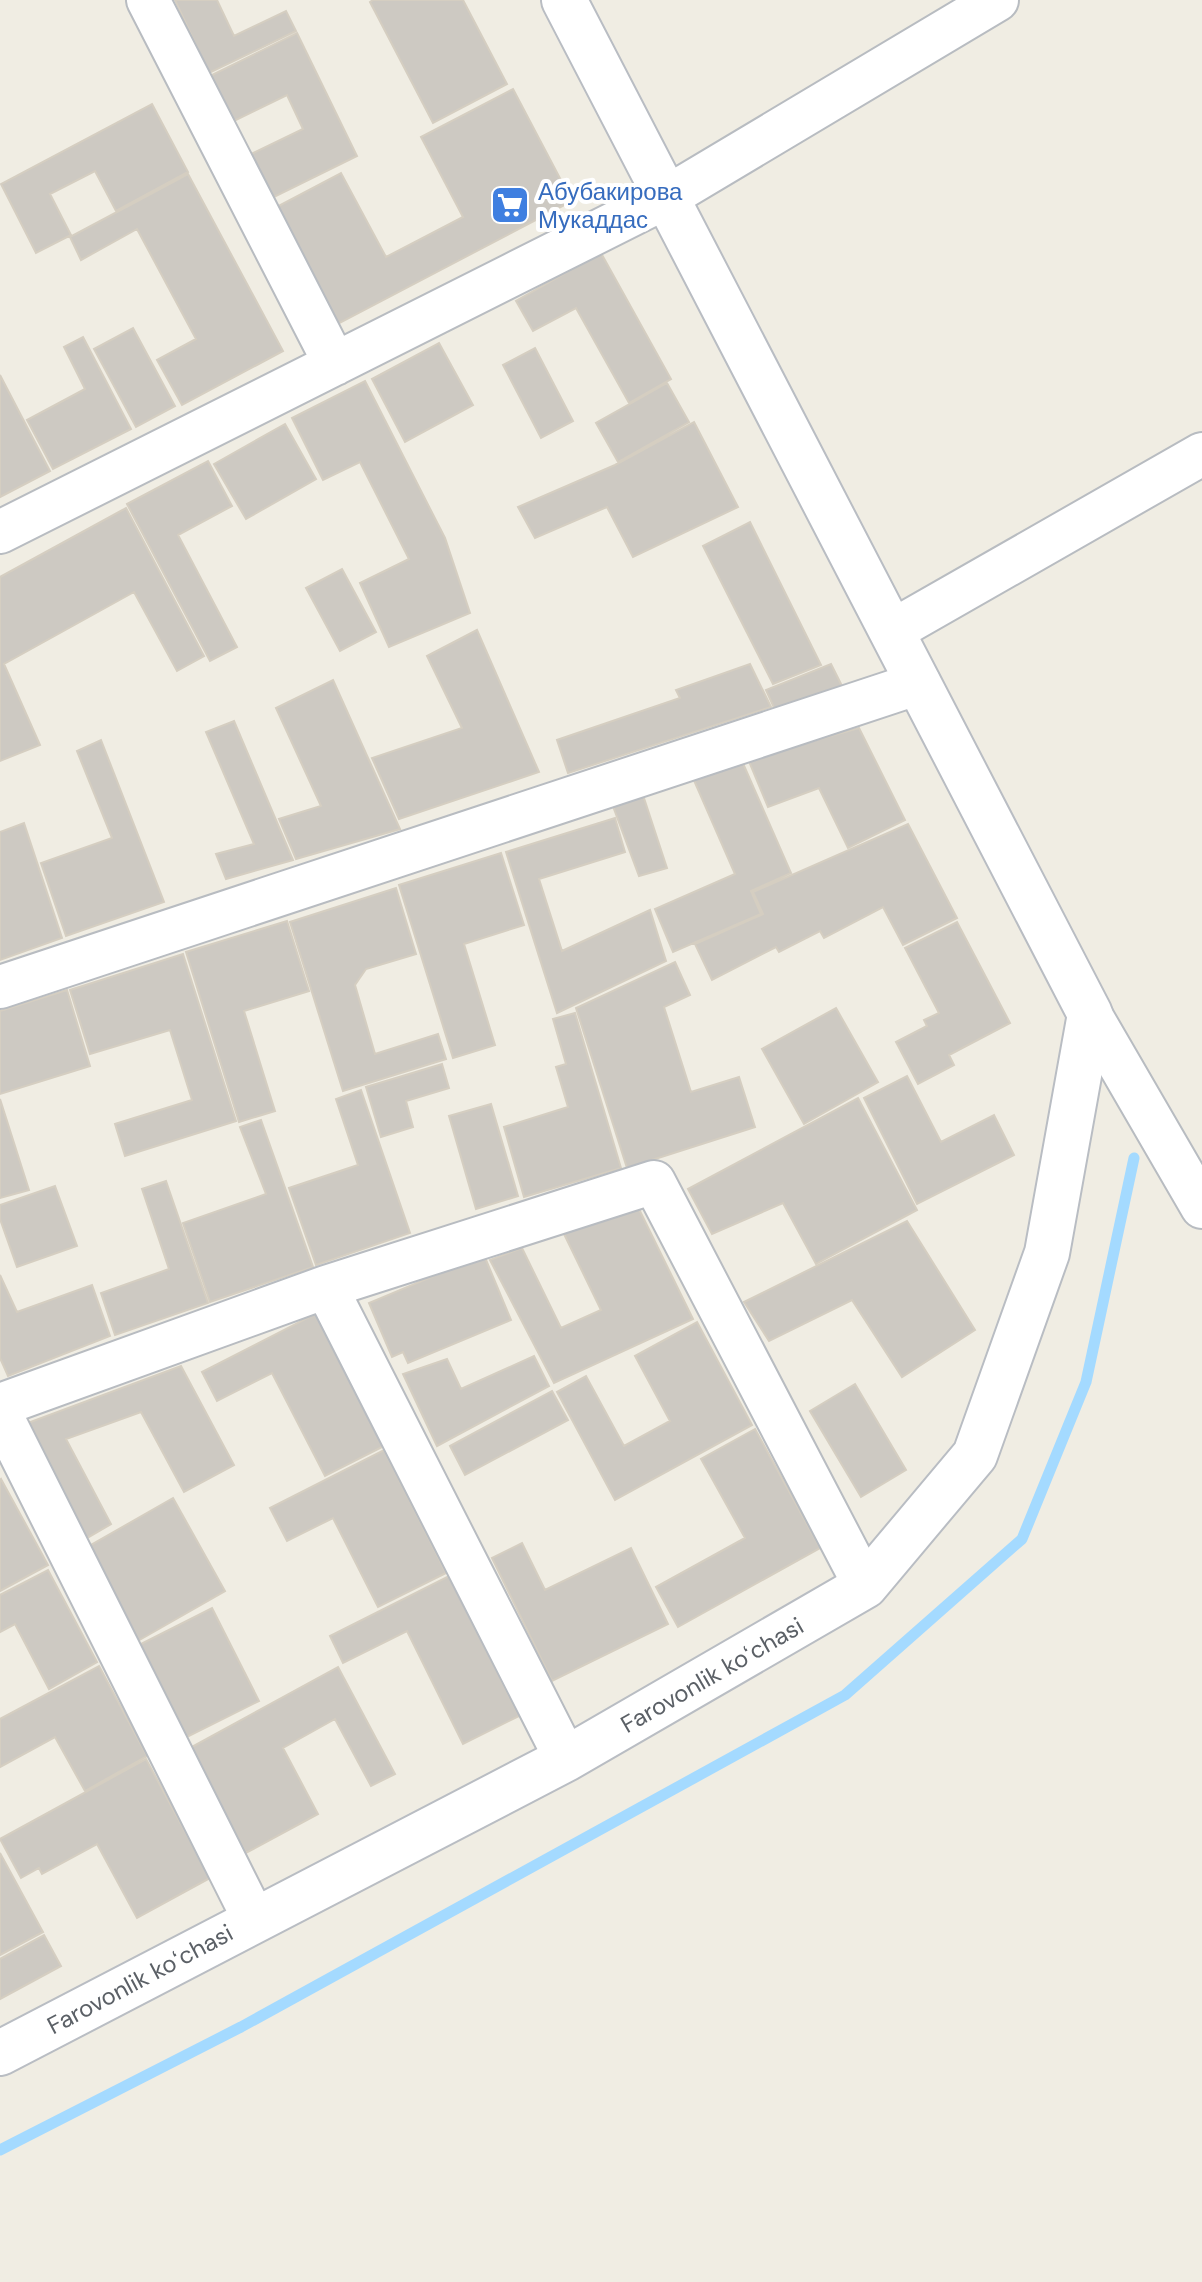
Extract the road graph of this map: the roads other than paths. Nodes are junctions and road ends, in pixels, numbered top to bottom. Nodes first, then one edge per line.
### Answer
1 (148, 0) edge
2 (564, 0) edge
3 (997, 0) edge
4 (667, 197) junction
5 (335, 364) junction
6 (1202, 454) edge
7 (0, 532) edge
8 (892, 631) junction
9 (919, 683) junction
10 (0, 987) edge
11 (1090, 1014) junction
12 (1202, 1207) edge
13 (326, 1287) junction
14 (0, 1405) edge
15 (0, 1413) edge
16 (865, 1586) junction
17 (566, 1759) junction
18 (254, 1919) junction
19 (0, 2053) edge

1 - 5 street
2 - 4 street
3 - 4 street
4 - 5 street
4 - 8 street
5 - 7 street
6 - 8 street
8 - 9 street
9 - 10 street
9 - 11 street
11 - 12 street
11 - 16 street, Farovonlik koʻchasi
13 - 14 street
13 - 16 street
13 - 17 street
15 - 18 street
16 - 17 street, Farovonlik koʻchasi
17 - 18 street, Farovonlik koʻchasi
18 - 19 street, Farovonlik koʻchasi

